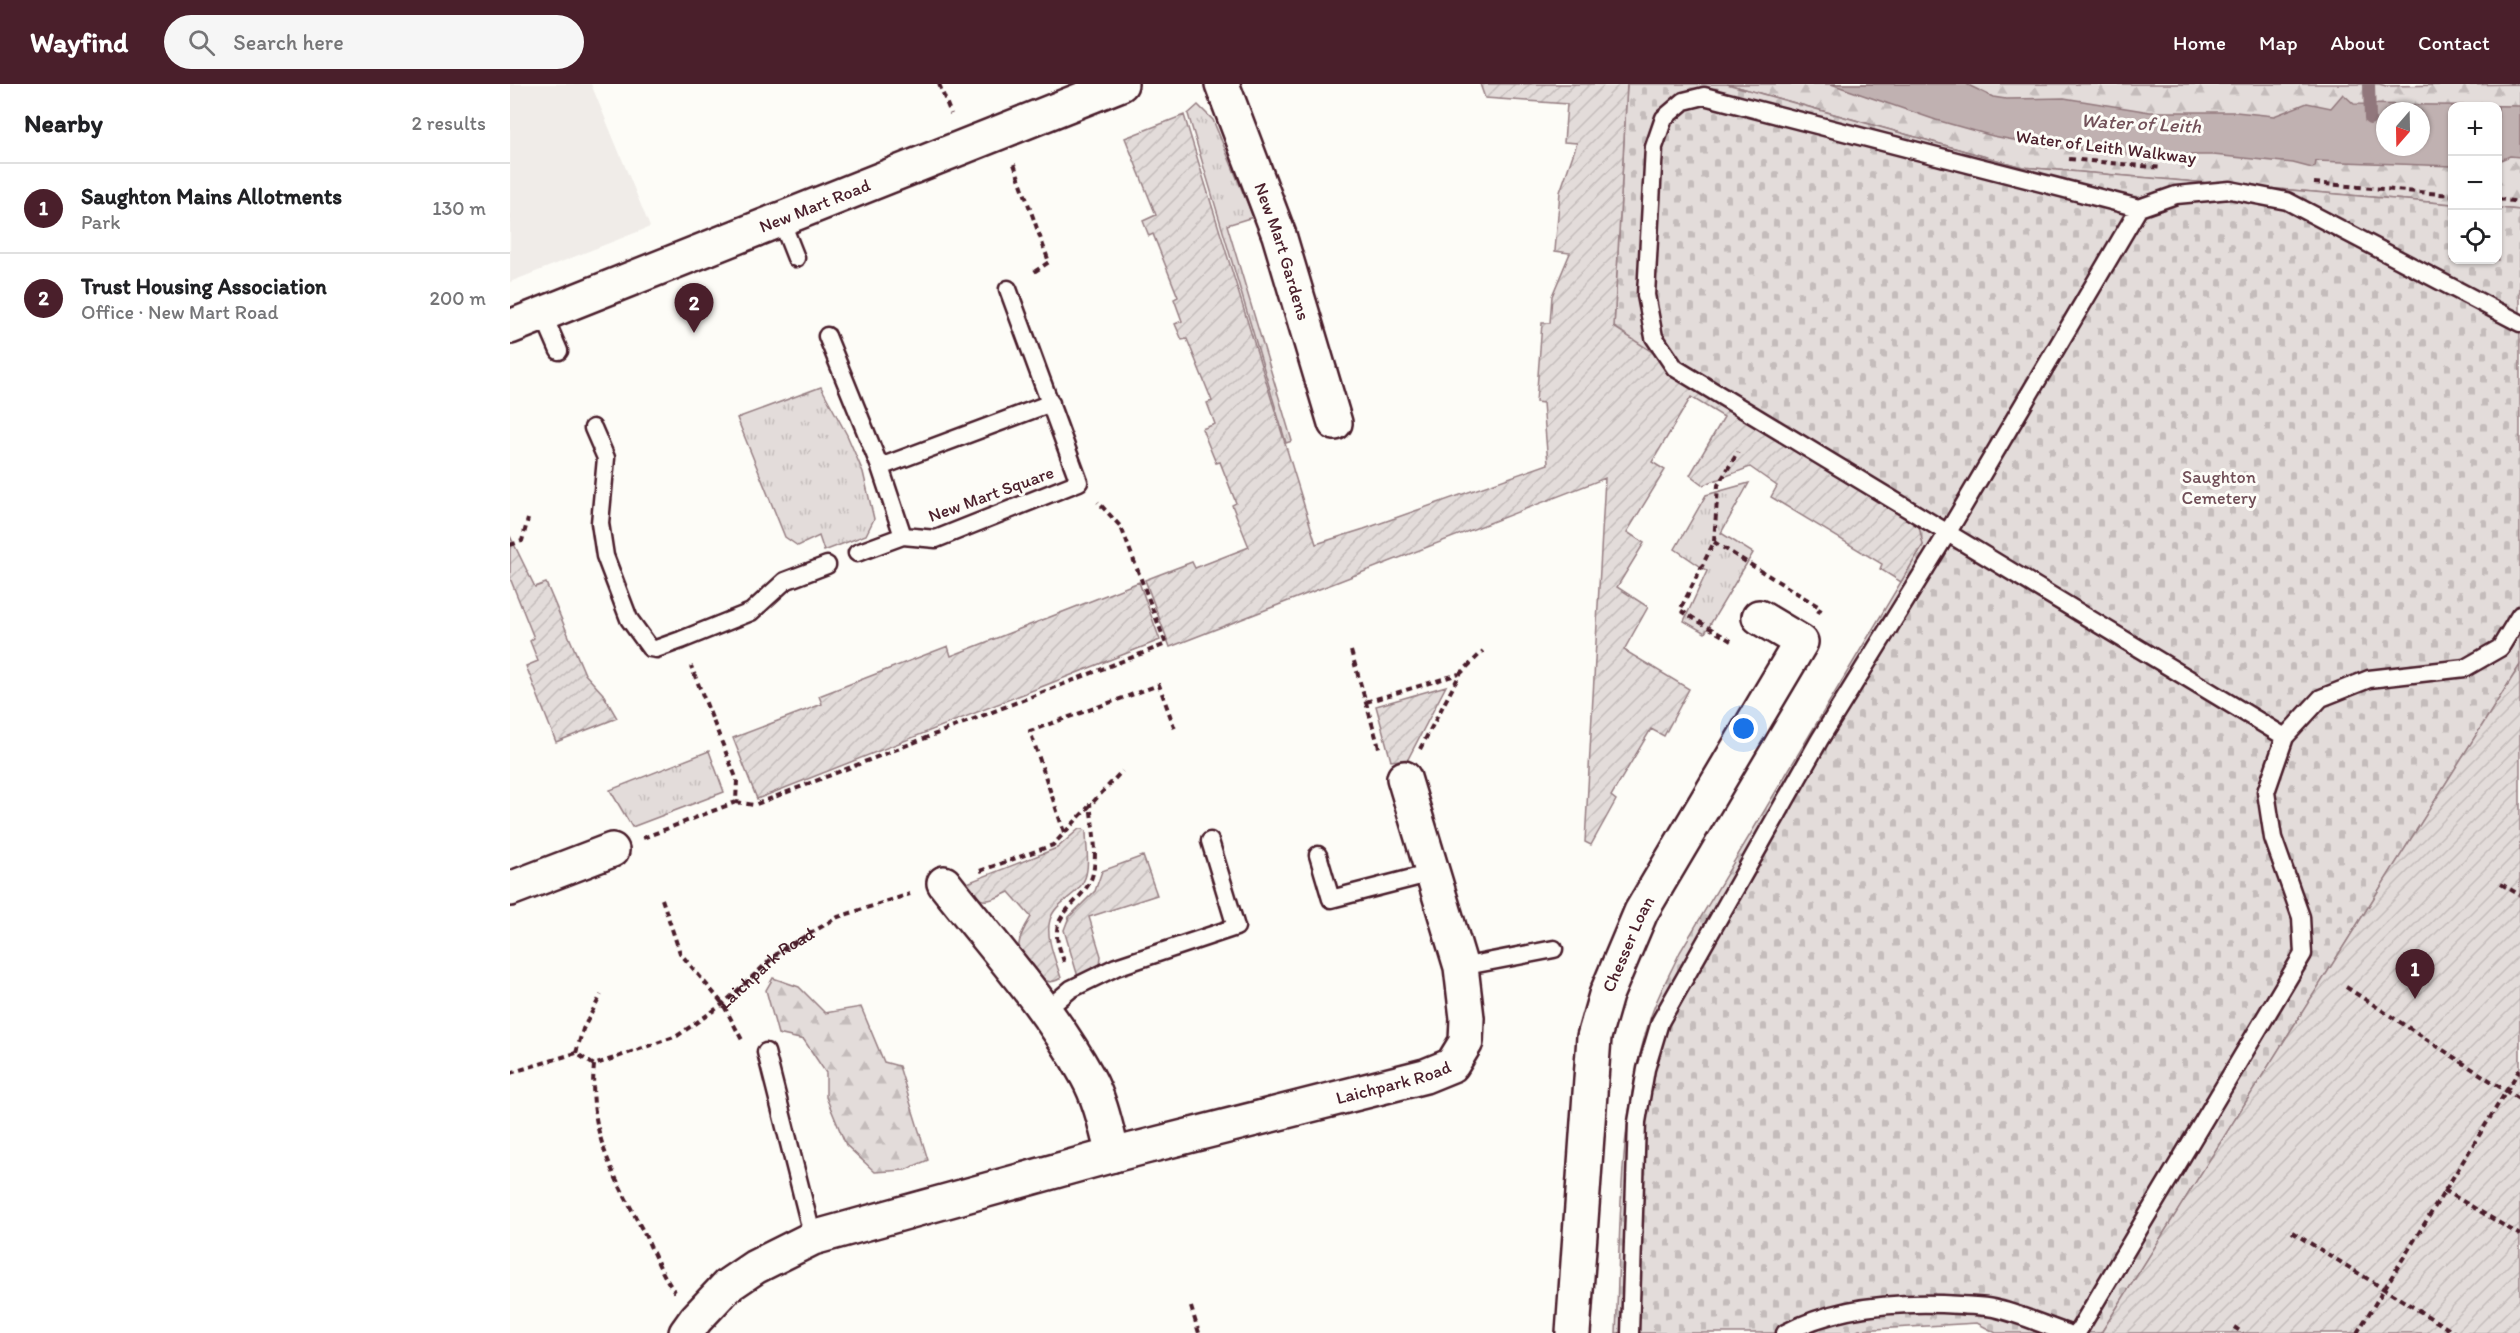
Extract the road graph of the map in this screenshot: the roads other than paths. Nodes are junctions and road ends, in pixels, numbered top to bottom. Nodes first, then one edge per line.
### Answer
1 (1121, 84) edge
2 (1222, 84) edge
3 (2139, 208) junction
4 (781, 220) junction
5 (796, 258) dead end
6 (1008, 289) road end
7 (543, 314) junction
8 (2520, 323) edge
9 (510, 327) edge
10 (827, 336) dead end
11 (559, 351) dead end
12 (1051, 403) junction
13 (1335, 423) dead end
14 (593, 428) dead end
15 (880, 467) junction
16 (1948, 532) junction
17 (903, 536) junction
18 (857, 553) dead end
19 (827, 564) dead end
20 (2520, 615) edge
21 (1759, 617) dead end
22 (2285, 737) junction
23 (1404, 778) road end
24 (1210, 841) dead end
25 (612, 850) road end
26 (1318, 855) dead end
27 (1432, 873) junction
28 (945, 883) road end
29 (510, 889) edge
30 (1554, 949) dead end
31 (1461, 967) junction
32 (1045, 1011) junction
33 (766, 1052) road end
34 (1113, 1155) junction
35 (813, 1238) junction
36 (691, 1326) edge
37 (1573, 1333) edge
38 (1630, 1333) edge
39 (1785, 1333) edge
40 (2067, 1333) edge
41 (2077, 1333) edge

1 - 4 street, New Mart Road
2 - 13 street, New Mart Gardens
3 - 8 lane
3 - 16 lane
3 - 16 lane
4 - 5 lane
4 - 7 street, New Mart Road
6 - 12 lane, New Mart Square
7 - 9 street, New Mart Road
7 - 11 lane
10 - 15 lane
12 - 15 lane
12 - 17 lane, New Mart Square
14 - 19 lane
15 - 17 lane
16 - 22 lane
16 - 38 lane
17 - 18 lane, New Mart Square
20 - 22 lane
21 - 37 street, Chesser Loan
22 - 41 lane
23 - 27 street, Laichpark Road
24 - 32 lane
25 - 29 street
26 - 27 lane
27 - 31 street, Laichpark Road
28 - 32 street
30 - 31 lane
31 - 34 street, Laichpark Road
32 - 34 street
33 - 35 lane
34 - 35 street, Laichpark Road
35 - 36 street, Laichpark Road
39 - 40 lane

